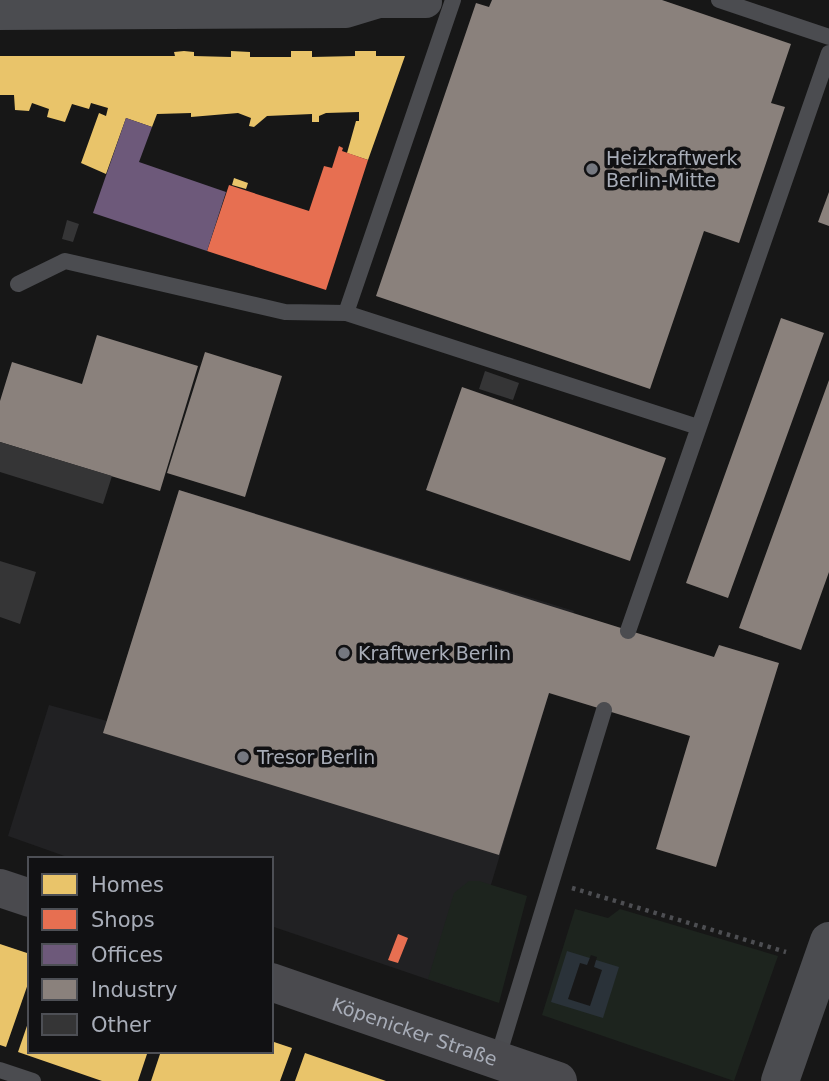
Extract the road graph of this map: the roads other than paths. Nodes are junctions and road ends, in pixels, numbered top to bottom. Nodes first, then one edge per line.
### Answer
1 (719, 0) edge
2 (443, 5) edge
3 (0, 14) edge
4 (829, 37) edge
5 (829, 53) edge
6 (18, 284) dead end
7 (346, 313) junction
8 (698, 428) junction
9 (628, 631) dead end
10 (604, 710) dead end
11 (0, 888) edge
12 (28, 897) edge
13 (829, 941) edge
14 (273, 983) edge
15 (497, 1060) junction
16 (0, 1070) edge
17 (33, 1081) edge
18 (558, 1081) edge
19 (780, 1081) edge

1 - 4 lane
2 - 3 street
2 - 7 lane
5 - 8 lane
6 - 7 lane
7 - 8 lane
8 - 9 lane
10 - 15 lane
11 - 12 main road
13 - 19 street
14 - 15 main road, Köpenicker Straße
15 - 18 main road, Köpenicker Straße
16 - 17 lane

